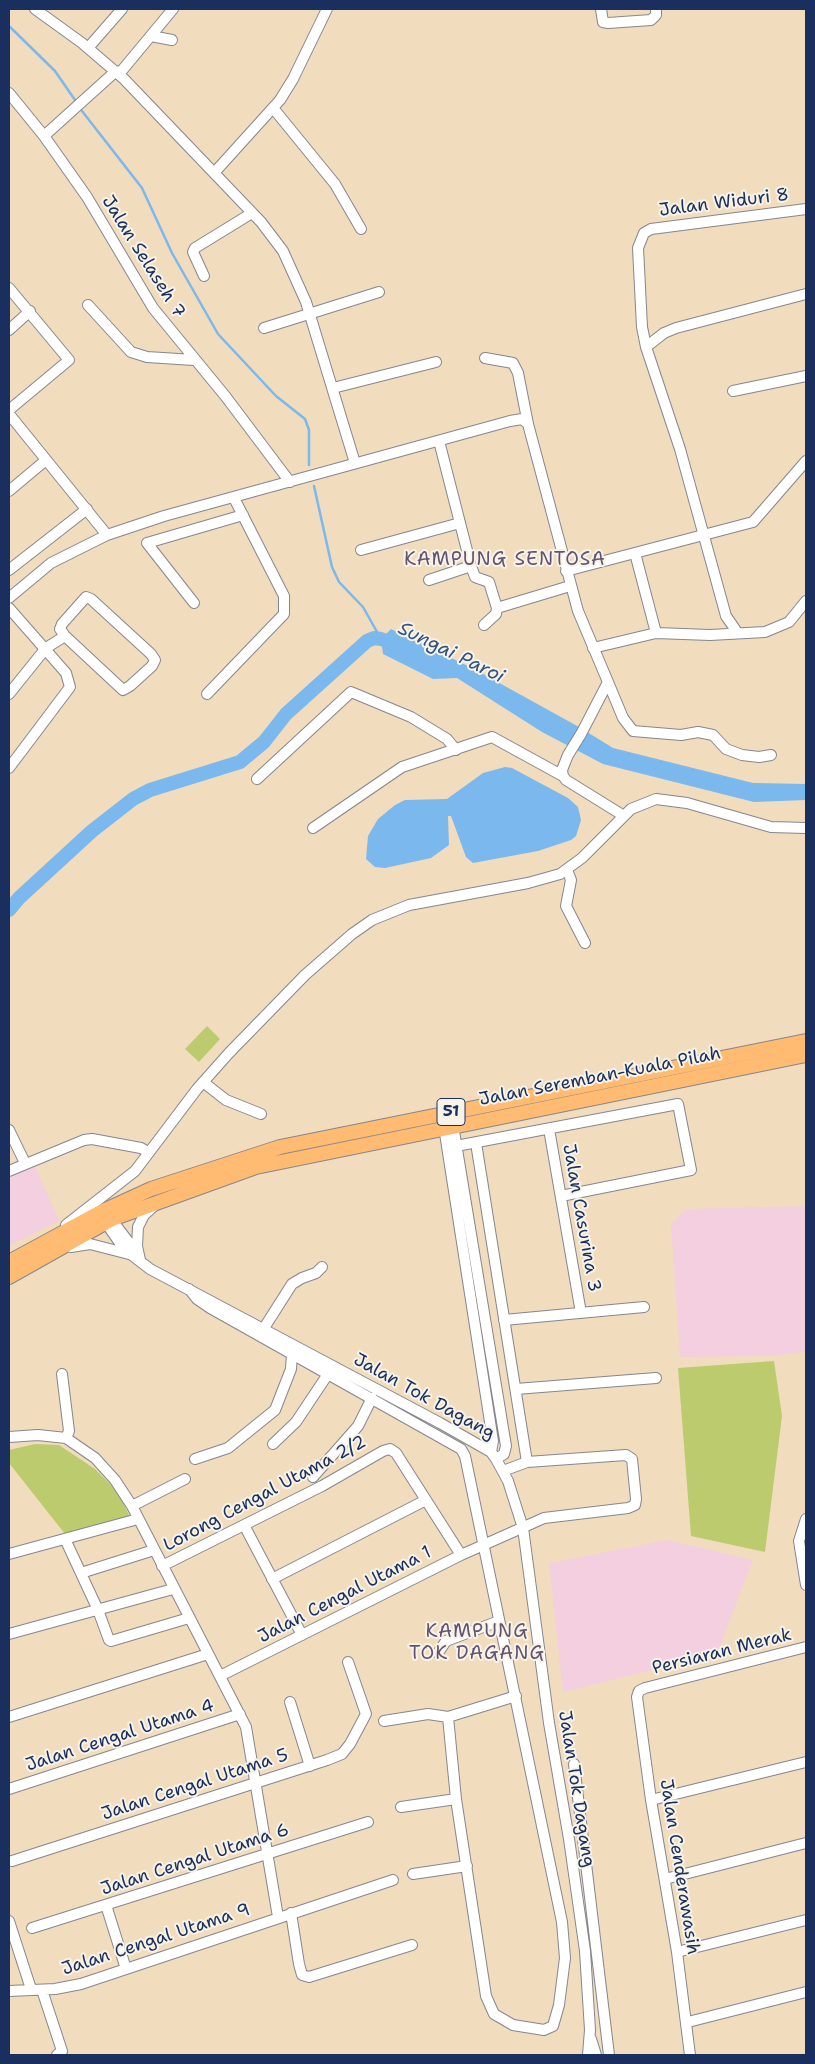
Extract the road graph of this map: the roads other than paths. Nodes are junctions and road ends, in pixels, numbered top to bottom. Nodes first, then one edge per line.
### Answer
1 (35, 9) edge
2 (122, 9) edge
3 (173, 9) edge
4 (327, 9) edge
5 (601, 9) edge
6 (656, 9) edge
7 (151, 36) junction
8 (172, 40) dead end
9 (88, 48) junction
10 (118, 73) junction
11 (9, 92) edge
12 (273, 108) junction
13 (44, 136) junction
14 (214, 173) junction
15 (806, 209) edge
16 (252, 213) junction
17 (361, 229) dead end
18 (204, 276) dead end
19 (9, 288) edge
20 (380, 292) dead end
21 (806, 294) edge
22 (88, 305) dead end
23 (30, 312) junction
24 (309, 314) junction
25 (264, 328) dead end
26 (9, 330) edge
27 (646, 347) junction
28 (485, 358) dead end
29 (194, 360) junction
30 (436, 362) dead end
31 (806, 376) edge
32 (333, 388) junction
33 (732, 391) dead end
34 (9, 412) edge
35 (528, 424) junction
36 (439, 441) junction
37 (46, 460) junction
38 (806, 461) edge
39 (355, 463) junction
40 (290, 482) junction
41 (9, 491) edge
42 (234, 498) junction
43 (87, 509) junction
44 (243, 515) junction
45 (460, 523) junction
46 (107, 535) junction
47 (704, 536) junction
48 (361, 550) dead end
49 (635, 553) junction
50 (471, 566) junction
51 (9, 570) edge
52 (566, 571) junction
53 (430, 580) dead end
54 (570, 586) junction
55 (9, 598) edge
56 (806, 601) edge
57 (194, 604) dead end
58 (9, 608) edge
59 (497, 608) junction
60 (484, 624) dead end
61 (737, 632) junction
62 (656, 633) junction
63 (65, 636) junction
64 (46, 648) junction
65 (593, 648) junction
66 (608, 682) junction
67 (9, 694) edge
68 (207, 694) dead end
69 (456, 750) junction
70 (771, 755) dead end
71 (9, 768) edge
72 (563, 776) junction
73 (257, 778) dead end
74 (624, 816) junction
75 (313, 828) dead end
76 (806, 828) edge
77 (567, 870) junction
78 (585, 944) dead end
79 (806, 1041) edge
80 (806, 1055) edge
81 (203, 1082) junction
82 (261, 1114) dead end
83 (448, 1126) junction
84 (549, 1129) junction
85 (9, 1130) edge
86 (476, 1143) junction
87 (456, 1146) junction
88 (148, 1152) junction
89 (25, 1162) junction
90 (9, 1170) edge
91 (561, 1196) junction
92 (160, 1200) junction
93 (107, 1218) junction
94 (43, 1251) junction
95 (138, 1258) junction
96 (9, 1262) edge
97 (322, 1267) dead end
98 (9, 1276) edge
99 (189, 1289) junction
100 (644, 1307) dead end
101 (581, 1313) junction
102 (504, 1320) junction
103 (264, 1328) junction
104 (292, 1354) junction
105 (62, 1374) dead end
106 (328, 1374) junction
107 (656, 1378) dead end
108 (516, 1389) junction
109 (372, 1398) junction
110 (9, 1437) edge
111 (66, 1438) junction
112 (274, 1444) dead end
113 (494, 1456) junction
114 (195, 1459) dead end
115 (527, 1462) junction
116 (503, 1471) junction
117 (313, 1476) dead end
118 (184, 1480) dead end
119 (426, 1500) junction
120 (132, 1506) junction
121 (138, 1518) junction
122 (806, 1519) edge
123 (244, 1525) junction
124 (523, 1528) junction
125 (65, 1538) junction
126 (484, 1545) junction
127 (154, 1550) junction
128 (9, 1554) edge
129 (461, 1555) junction
130 (162, 1566) junction
131 (805, 1570) edge
132 (81, 1573) junction
133 (272, 1579) junction
134 (806, 1586) edge
135 (173, 1589) junction
136 (98, 1610) junction
137 (189, 1618) junction
138 (499, 1621) junction
139 (9, 1634) edge
140 (302, 1635) junction
141 (806, 1647) edge
142 (438, 1653) dead end
143 (208, 1654) junction
144 (348, 1662) dead end
145 (220, 1676) junction
146 (645, 1688) joint
147 (516, 1696) junction
148 (290, 1702) dead end
149 (240, 1714) junction
150 (9, 1717) edge
151 (448, 1717) junction
152 (384, 1721) dead end
153 (806, 1762) edge
154 (574, 1764) dead end
155 (310, 1766) junction
156 (256, 1782) junction
157 (9, 1789) edge
158 (456, 1799) junction
159 (651, 1800) junction
160 (401, 1807) dead end
161 (368, 1822) dead end
162 (583, 1837) junction
163 (569, 1839) junction
164 (806, 1843) edge
165 (268, 1854) junction
166 (12, 1860) dead end
167 (467, 1866) junction
168 (414, 1874) dead end
169 (665, 1879) junction
170 (394, 1880) dead end
171 (106, 1905) junction
172 (291, 1912) junction
173 (278, 1917) junction
174 (806, 1920) edge
175 (9, 1921) edge
176 (580, 1921) junction
177 (562, 1922) junction
178 (32, 1928) dead end
179 (412, 1945) dead end
180 (677, 1952) junction
181 (126, 1969) junction
182 (31, 1989) junction
183 (42, 1990) junction
184 (9, 1991) edge
185 (806, 1992) edge
186 (688, 2022) junction
187 (605, 2029) junction
188 (590, 2033) junction
189 (57, 2055) edge
190 (588, 2055) edge
191 (596, 2055) edge
192 (608, 2055) edge
193 (690, 2055) edge

1 - 9 street
2 - 9 street
3 - 7 street
4 - 12 street
5 - 6 street
7 - 8 street
7 - 10 street
9 - 10 street
10 - 13 street
10 - 14 street
11 - 13 street, Jalan Selaseh 7
12 - 14 street
12 - 17 street
13 - 29 street, Jalan Selaseh 7
14 - 16 street
15 - 27 street, Jalan Widuri 8
16 - 18 street
16 - 24 street
19 - 23 street
20 - 24 street
21 - 27 street
22 - 29 street
23 - 26 street
23 - 34 street
24 - 25 street
24 - 32 street
27 - 47 street
28 - 35 street
29 - 40 street, Jalan Selaseh 7
30 - 32 street
31 - 33 street
32 - 39 street
34 - 37 street
35 - 36 street
35 - 52 street
36 - 39 street
36 - 45 street
37 - 41 street
37 - 43 street
38 - 47 street
39 - 40 street
40 - 42 street
42 - 44 street
42 - 46 street
43 - 46 street
43 - 51 street
44 - 57 street
44 - 68 street
45 - 48 street
45 - 50 street
46 - 55 street
47 - 49 street
47 - 61 street
49 - 52 street
49 - 62 street
50 - 53 street
50 - 59 street
52 - 54 street
54 - 59 street
54 - 65 street
56 - 61 street
58 - 64 street
59 - 60 street
61 - 62 street
62 - 65 street
63 - 63 street
63 - 64 street
64 - 67 street
64 - 71 street
65 - 66 street
66 - 70 street
66 - 72 street
69 - 72 street
69 - 73 street
69 - 75 street
72 - 74 street
74 - 76 street
74 - 77 street
77 - 78 street
77 - 81 street
79 - 93 highway, Jalan Seremban-Kuala Pilah / 51
80 - 83 highway, Jalan Seremban-Kuala Pilah / 51
81 - 82 street
81 - 88 street
83 - 87 street
83 - 92 highway, Jalan Seremban-Kuala Pilah / 51
83 - 113 street
84 - 86 street
84 - 91 street, Jalan Casurina 3
84 - 91 street
85 - 89 street
86 - 87 street
86 - 102 street
87 - 113 street
88 - 89 street
88 - 94 street
89 - 90 street
91 - 101 street, Jalan Casurina 3
92 - 93 highway, Jalan Seremban-Kuala Pilah / 51
92 - 95 street
93 - 94 highway, Jalan Seremban-Kuala Pilah / 51
93 - 95 street, Jalan Tok Dagang
94 - 95 street
94 - 96 highway, Jalan Seremban-Kuala Pilah / 51
94 - 98 highway, Jalan Seremban-Kuala Pilah / 51
95 - 99 street, Jalan Tok Dagang
97 - 103 street
99 - 103 street, Jalan Tok Dagang
99 - 104 street
100 - 101 street
101 - 102 street
102 - 108 street
103 - 113 street, Jalan Tok Dagang
104 - 106 street
104 - 114 street
105 - 111 street
106 - 109 street
106 - 112 street
107 - 108 street
108 - 115 street
109 - 117 street
109 - 126 street
110 - 111 street
111 - 120 street
113 - 116 street, Jalan Tok Dagang
115 - 116 street
115 - 124 street, Jalan Cengal Utama 1
116 - 124 street, Jalan Tok Dagang
118 - 120 street
119 - 123 street, Lorong Cengal Utama 2/2
119 - 129 street
119 - 133 street
120 - 121 street
121 - 125 street
121 - 127 street
122 - 131 street
123 - 130 street, Lorong Cengal Utama 2/2
123 - 133 street
124 - 126 street, Jalan Cengal Utama 1
124 - 163 street, Jalan Tok Dagang
125 - 128 street
125 - 132 street
126 - 129 street, Jalan Cengal Utama 1
126 - 138 street
127 - 130 street
127 - 132 street
129 - 140 street, Jalan Cengal Utama 1
130 - 135 street
131 - 134 street
132 - 136 street
133 - 140 street
135 - 136 street
135 - 137 street
136 - 137 street
136 - 139 street
137 - 143 street
138 - 142 street
138 - 147 street
140 - 145 street, Jalan Cengal Utama 1
141 - 146 street, Persiaran Merak
143 - 145 street
143 - 150 street
144 - 155 street, Jalan Cengal Utama 5
145 - 149 street
146 - 159 street, Jalan Cenderawasih
147 - 151 street
147 - 177 street
148 - 155 street
149 - 156 street
149 - 157 street, Jalan Cengal Utama 4
151 - 152 street
151 - 158 street
153 - 159 street
154 - 162 street
155 - 156 street, Jalan Cengal Utama 5
156 - 165 street
156 - 166 street, Jalan Cengal Utama 5
158 - 160 street
158 - 167 street
159 - 169 street, Jalan Cenderawasih
161 - 165 street, Jalan Cengal Utama 6
162 - 163 street
162 - 187 street
163 - 176 street, Jalan Tok Dagang
164 - 169 street
165 - 171 street, Jalan Cengal Utama 6
165 - 173 street
167 - 168 street
167 - 177 street
169 - 180 street, Jalan Cenderawasih
170 - 172 street, Jalan Cengal Utama 9
171 - 178 street, Jalan Cengal Utama 6
171 - 181 street
172 - 173 street, Jalan Cengal Utama 9
172 - 179 street
173 - 181 street, Jalan Cengal Utama 9
174 - 180 street
175 - 182 street
176 - 177 street
176 - 188 street, Jalan Tok Dagang
180 - 186 street, Jalan Cenderawasih
181 - 183 street, Jalan Cengal Utama 9
182 - 183 street, Jalan Cengal Utama 9
182 - 184 street, Jalan Cengal Utama 9
183 - 189 street
185 - 186 street
186 - 193 street, Jalan Cenderawasih
187 - 188 street
187 - 192 street
188 - 190 street, Jalan Tok Dagang
188 - 191 street, Jalan Tok Dagang

